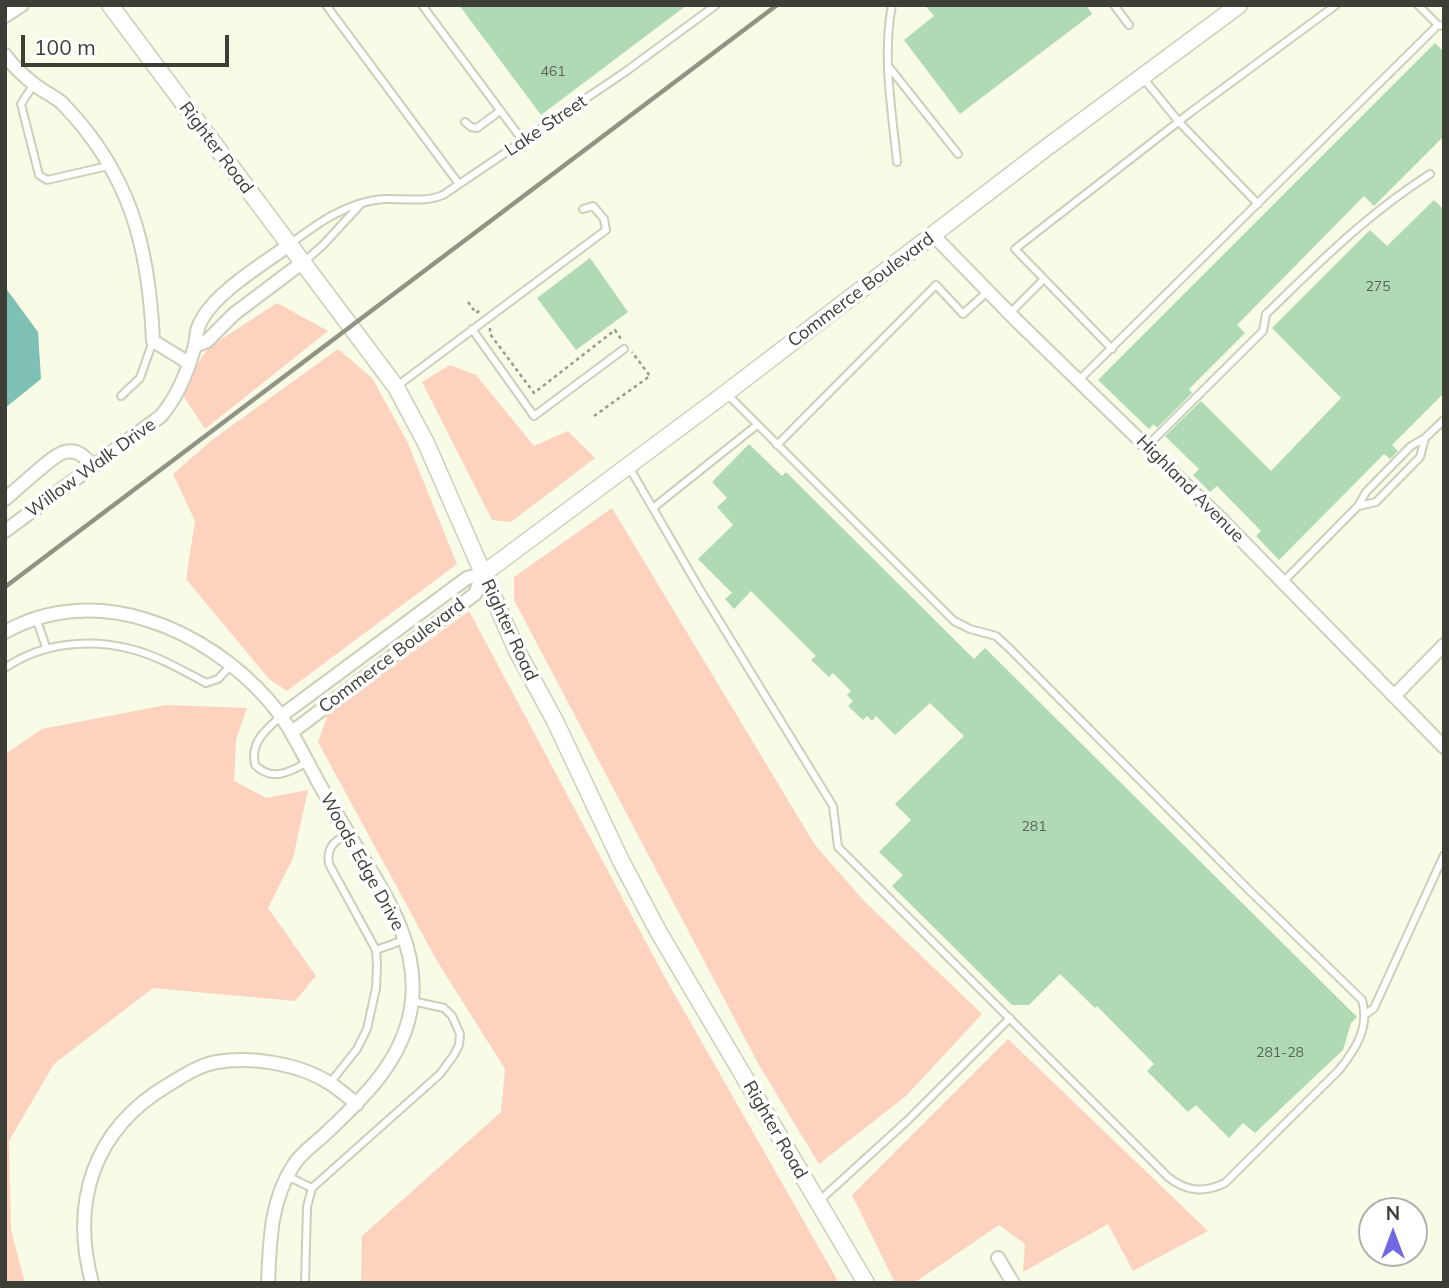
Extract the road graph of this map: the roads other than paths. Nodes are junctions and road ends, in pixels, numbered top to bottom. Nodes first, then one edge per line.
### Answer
1 (22, 5) edge
2 (110, 5) edge
3 (326, 5) edge
4 (422, 5) edge
5 (716, 5) edge
6 (892, 5) edge
7 (1114, 5) edge
8 (1239, 5) edge
9 (1336, 5) edge
10 (1418, 5) edge
11 (5, 16) edge
12 (1129, 25) dead end
13 (1441, 26) edge
14 (5, 55) edge
15 (888, 66) junction
16 (1142, 76) junction
17 (34, 84) junction
18 (500, 111) junction
19 (466, 122) dead end
20 (1179, 122) junction
21 (523, 141) junction
22 (958, 154) dead end
23 (897, 162) dead end
24 (109, 166) junction
25 (1430, 174) dead end
26 (460, 184) junction
27 (1258, 204) junction
28 (360, 205) junction
29 (583, 209) dead end
30 (933, 235) junction
31 (289, 245) junction
32 (303, 262) junction
33 (1044, 279) junction
34 (987, 292) junction
35 (1010, 314) junction
36 (472, 329) junction
37 (153, 341) junction
38 (195, 345) junction
39 (626, 348) road end
40 (1112, 349) junction
41 (189, 363) junction
42 (1078, 382) junction
43 (396, 387) junction
44 (726, 393) junction
45 (121, 396) dead end
46 (1444, 420) edge
47 (757, 425) junction
48 (1425, 438) junction
49 (777, 445) junction
50 (1147, 446) junction
51 (628, 465) junction
52 (93, 466) junction
53 (5, 499) edge
54 (1358, 506) junction
55 (653, 508) junction
56 (5, 531) edge
57 (483, 573) junction
58 (1283, 583) junction
59 (36, 618) junction
60 (5, 632) edge
61 (1444, 645) edge
62 (46, 647) junction
63 (231, 666) junction
64 (5, 668) edge
65 (1394, 696) junction
66 (281, 716) junction
67 (292, 732) junction
68 (1444, 747) edge
69 (308, 762) junction
70 (348, 833) junction
71 (1444, 855) edge
72 (405, 940) junction
73 (376, 950) junction
74 (412, 1001) junction
75 (1366, 1014) junction
76 (1010, 1018) junction
77 (330, 1083) junction
78 (357, 1104) junction
79 (287, 1176) junction
80 (312, 1188) junction
81 (817, 1202) junction
82 (999, 1258) dead end
83 (92, 1283) edge
84 (268, 1283) edge
85 (305, 1283) edge
86 (866, 1283) edge
87 (1013, 1283) edge

1 - 11 street
2 - 31 street, Righter Road
3 - 26 lane
4 - 18 lane
5 - 21 lane, Lake Street
6 - 15 lane
7 - 12 lane
8 - 16 street, Commerce Boulevard
9 - 20 lane
10 - 13 lane
13 - 27 lane
14 - 17 street
15 - 22 lane
15 - 23 lane
16 - 20 lane
16 - 30 street, Commerce Boulevard
17 - 24 street
17 - 24 lane
18 - 19 lane
18 - 21 lane
20 - 27 lane
20 - 33 lane
21 - 26 lane, Lake Street
24 - 37 street
25 - 50 lane
26 - 28 lane, Lake Street
27 - 40 lane
28 - 31 lane, Lake Street
28 - 32 lane
29 - 36 lane
30 - 34 street, Highland Avenue
30 - 44 street, Commerce Boulevard
31 - 32 street, Righter Road
31 - 38 street, Willow Walk Drive
32 - 38 street
32 - 43 street, Righter Road
33 - 35 lane
33 - 40 lane
34 - 35 street, Highland Avenue
34 - 49 lane
35 - 42 street, Highland Avenue
36 - 39 lane
36 - 43 lane
37 - 41 street
37 - 45 lane
38 - 41 street, Willow Walk Drive
40 - 42 lane
41 - 52 street, Willow Walk Drive
42 - 50 street, Highland Avenue
43 - 57 street, Righter Road
44 - 47 lane
44 - 51 street, Commerce Boulevard
46 - 48 lane
47 - 49 lane
47 - 55 lane
48 - 54 lane
48 - 54 lane
49 - 75 lane
50 - 58 street, Highland Avenue
51 - 55 lane
51 - 57 street, Commerce Boulevard
52 - 53 street
52 - 56 street, Willow Walk Drive
54 - 58 lane
55 - 76 lane
57 - 66 street, Commerce Boulevard
57 - 67 street, Commerce Boulevard
57 - 81 street, Righter Road
58 - 65 street, Highland Avenue
59 - 60 street, Woods Edge Drive
59 - 62 lane
59 - 63 street, Woods Edge Drive
61 - 65 street
62 - 63 lane
62 - 64 lane
63 - 66 street, Woods Edge Drive
65 - 68 street, Highland Avenue
66 - 67 street, Woods Edge Drive
66 - 69 lane
67 - 69 street, Woods Edge Drive
69 - 70 street, Woods Edge Drive
70 - 72 street, Woods Edge Drive
70 - 73 lane
71 - 75 lane
72 - 73 lane
72 - 74 street, Woods Edge Drive
73 - 77 lane
74 - 78 street, Woods Edge Drive
74 - 80 lane
75 - 76 lane
76 - 81 lane
77 - 78 street
77 - 83 street
78 - 79 street, Woods Edge Drive
79 - 80 lane
79 - 84 street, Woods Edge Drive
80 - 85 lane
81 - 86 street, Righter Road
82 - 87 street

